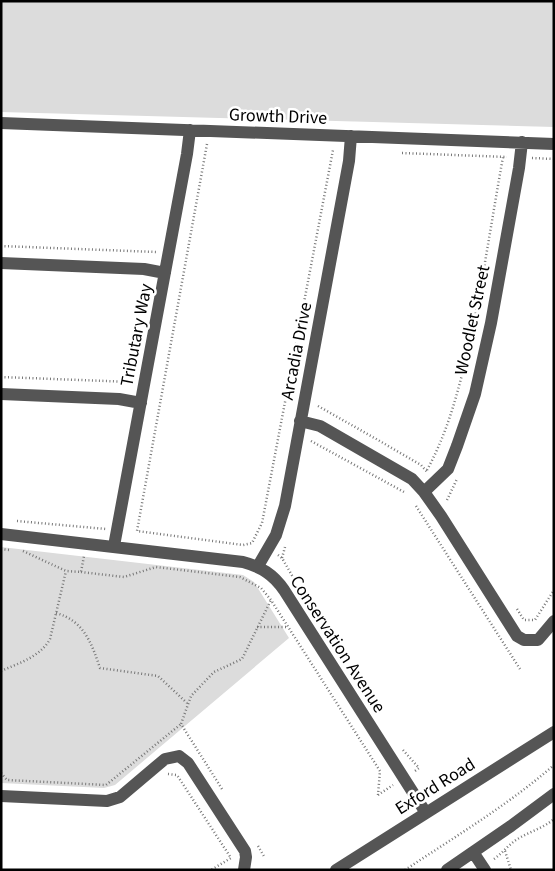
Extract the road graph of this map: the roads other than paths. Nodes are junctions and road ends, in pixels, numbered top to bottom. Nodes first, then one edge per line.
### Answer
1 (1, 123) edge
2 (190, 130) junction
3 (350, 136) junction
4 (522, 142) junction
5 (554, 144) edge
6 (1, 263) edge
7 (165, 273) junction
8 (1, 394) edge
9 (141, 403) junction
10 (300, 421) junction
11 (424, 492) junction
12 (1, 534) edge
13 (114, 546) junction
14 (258, 566) junction
15 (554, 621) edge
16 (554, 732) edge
17 (554, 794) edge
18 (1, 796) edge
19 (426, 813) junction
20 (473, 852) junction
21 (484, 868) edge
22 (244, 870) edge
23 (336, 870) edge
24 (447, 870) edge

1 - 2 street, Growth Drive
2 - 3 street, Growth Drive
2 - 7 street, Tributary Way
3 - 4 street, Growth Drive
3 - 10 street, Arcadia Drive
4 - 5 street, Growth Drive
4 - 11 street, Woodlet Street
6 - 7 street
7 - 9 street, Tributary Way
8 - 9 street
9 - 13 street, Tributary Way
10 - 11 street
10 - 14 street, Arcadia Drive
11 - 15 street
12 - 13 street, Conservation Avenue
13 - 14 street, Conservation Avenue
14 - 19 street, Conservation Avenue
16 - 19 street, Exford Road
17 - 20 street
18 - 22 street
19 - 23 street, Exford Road
20 - 21 street
20 - 24 street

